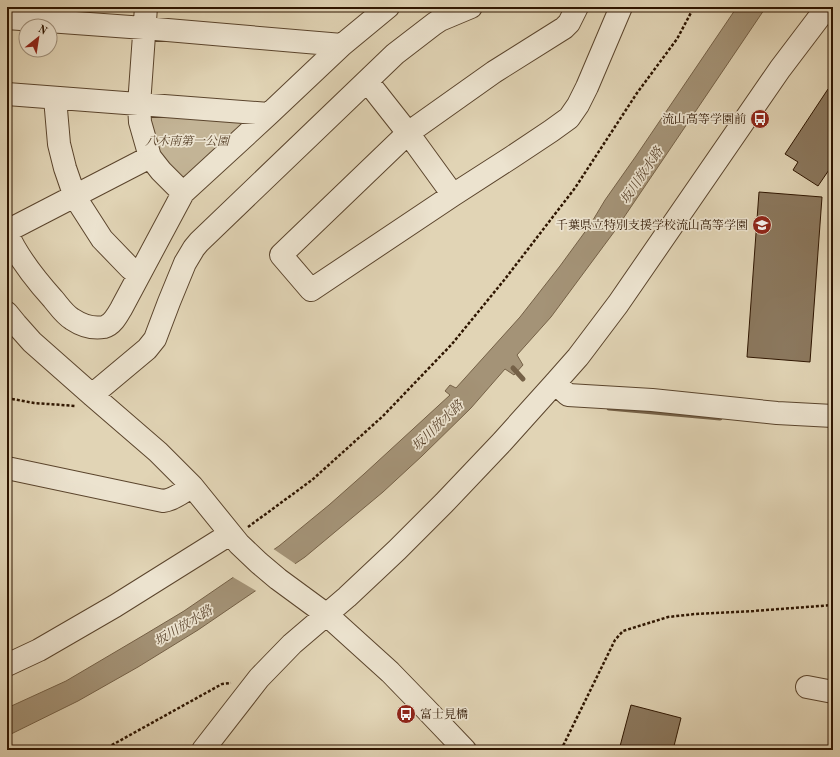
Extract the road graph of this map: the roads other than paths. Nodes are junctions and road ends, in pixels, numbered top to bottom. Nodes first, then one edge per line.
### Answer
1 (388, 7) edge
2 (471, 7) edge
3 (577, 7) edge
4 (621, 7) edge
5 (826, 7) edge
6 (7, 18) edge
7 (145, 18) edge
8 (342, 45) junction
9 (367, 81) junction
10 (7, 94) edge
11 (55, 98) junction
12 (139, 105) junction
13 (269, 114) junction
14 (408, 133) junction
15 (150, 157) junction
16 (183, 193) junction
17 (453, 195) junction
18 (75, 197) junction
19 (7, 232) edge
20 (139, 275) junction
21 (7, 314) edge
22 (555, 383) junction
23 (98, 400) junction
24 (833, 416) edge
25 (7, 468) edge
26 (192, 486) junction
27 (234, 539) junction
28 (319, 609) junction
29 (7, 665) edge
30 (807, 687) dead end
31 (833, 692) edge
32 (203, 750) edge
33 (465, 750) edge

1 - 8 street
2 - 9 street
3 - 14 street
4 - 17 street
5 - 22 street
6 - 7 street
7 - 8 street
7 - 12 street
8 - 13 street
9 - 14 street
9 - 23 street
10 - 11 street
11 - 12 street
11 - 18 street
12 - 13 street
12 - 15 street
13 - 16 street
14 - 17 street
14 - 17 street
15 - 16 street
15 - 18 street
16 - 20 street
18 - 19 street
18 - 20 street
19 - 20 street
21 - 23 street
22 - 24 street
22 - 28 street
23 - 26 street
25 - 26 street
26 - 27 street
27 - 28 street
27 - 29 street
28 - 32 street
28 - 33 street
30 - 31 street

